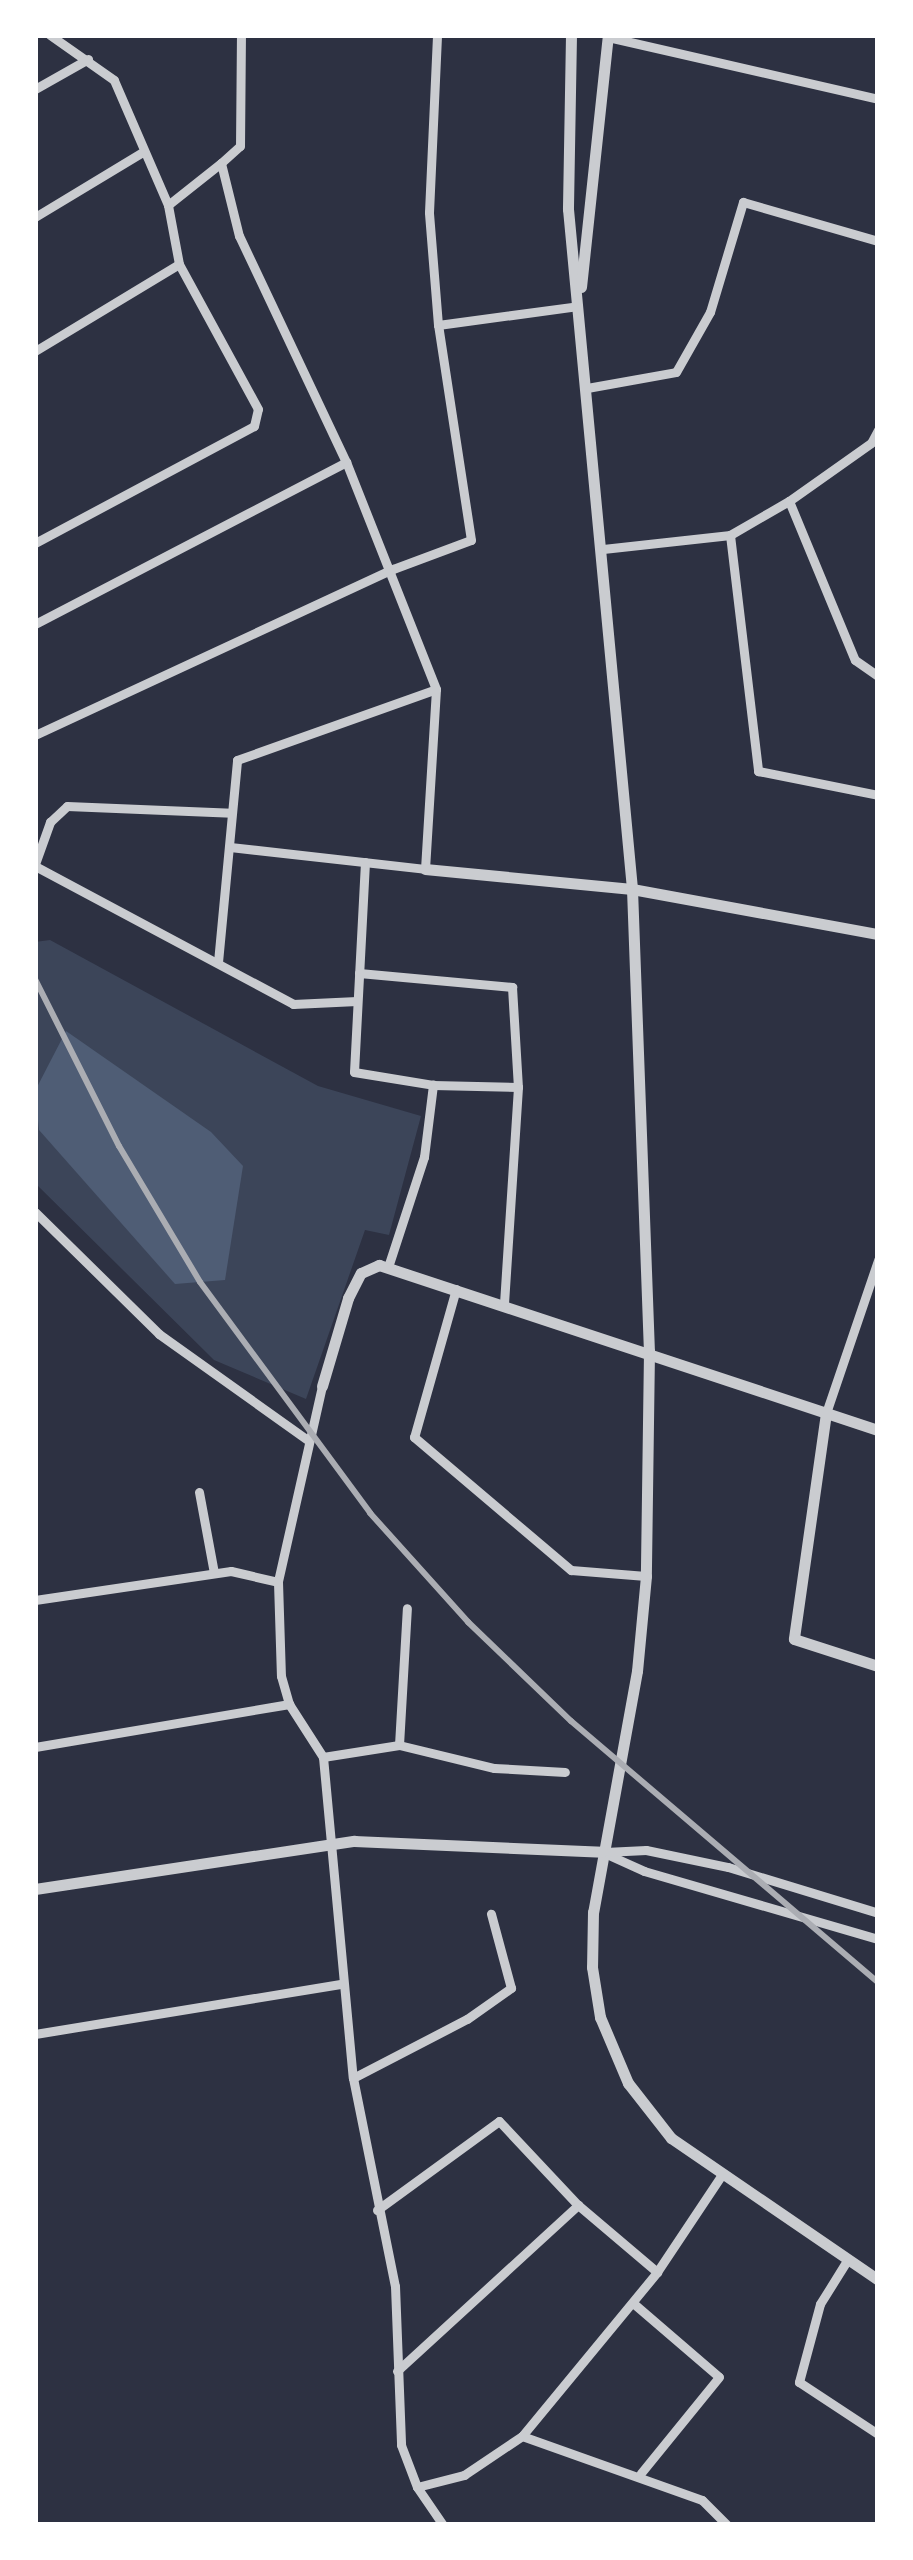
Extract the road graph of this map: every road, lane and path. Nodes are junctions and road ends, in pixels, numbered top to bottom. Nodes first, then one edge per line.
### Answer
1 (50, 35) edge
2 (242, 35) edge
3 (437, 35) edge
4 (571, 35) edge
5 (608, 36) edge
6 (88, 59) junction
7 (35, 89) edge
8 (878, 99) edge
9 (141, 154) junction
10 (221, 162) junction
11 (168, 204) junction
12 (35, 217) edge
13 (878, 241) edge
14 (179, 264) junction
15 (578, 306) junction
16 (438, 325) junction
17 (35, 350) edge
18 (587, 388) junction
19 (878, 430) edge
20 (346, 462) junction
21 (790, 501) junction
22 (730, 535) junction
23 (35, 543) edge
24 (603, 548) junction
25 (393, 570) junction
26 (35, 624) edge
27 (878, 676) edge
28 (436, 689) junction
29 (35, 736) edge
30 (878, 795) edge
31 (232, 813) junction
32 (230, 848) junction
33 (365, 862) junction
34 (35, 865) edge
35 (426, 869) junction
36 (632, 889) junction
37 (878, 934) edge
38 (218, 962) junction
39 (359, 972) junction
40 (358, 1001) junction
41 (432, 1085) junction
42 (518, 1088) junction
43 (35, 1212) edge
44 (878, 1260) edge
45 (388, 1268) junction
46 (456, 1289) junction
47 (504, 1305) junction
48 (649, 1351) junction
49 (322, 1386) joint
50 (826, 1413) junction
51 (878, 1430) edge
52 (306, 1440) junction
53 (199, 1492) dead end
54 (214, 1574) junction
55 (646, 1576) junction
56 (278, 1582) junction
57 (35, 1600) edge
58 (407, 1608) dead end
59 (878, 1666) edge
60 (288, 1704) junction
61 (399, 1744) junction
62 (35, 1746) edge
63 (323, 1757) junction
64 (564, 1772) dead end
65 (602, 1852) junction
66 (35, 1889) edge
67 (878, 1913) edge
68 (491, 1914) dead end
69 (878, 1939) edge
70 (342, 1984) junction
71 (35, 2034) edge
72 (353, 2078) junction
73 (722, 2176) junction
74 (578, 2206) junction
75 (377, 2210) junction
76 (848, 2259) junction
77 (656, 2272) junction
78 (878, 2280) edge
79 (633, 2302) junction
80 (396, 2372) junction
81 (878, 2434) edge
82 (522, 2436) junction
83 (640, 2473) junction
84 (417, 2487) junction
85 (442, 2525) edge
86 (727, 2525) edge

1 - 6 street
2 - 10 street
3 - 16 street
4 - 15 street
5 - 8 street
5 - 15 street
6 - 7 street
6 - 9 street
9 - 11 street
9 - 12 street
10 - 11 street
10 - 20 street
11 - 14 street
13 - 18 street
14 - 17 street
14 - 23 street
15 - 16 street
15 - 18 street
16 - 25 street
18 - 24 street
19 - 21 street
20 - 25 street
20 - 26 street
21 - 22 street
21 - 27 street
22 - 24 street
22 - 30 street
24 - 36 street
25 - 28 street
25 - 29 street
28 - 31 street
28 - 35 street
31 - 32 street
31 - 34 street
32 - 33 street
32 - 38 street
33 - 35 street
33 - 39 street
34 - 38 street
35 - 36 street
36 - 37 street
36 - 48 street
38 - 40 street
39 - 40 street
39 - 42 street
40 - 41 street
41 - 42 street
41 - 45 street
42 - 47 street
43 - 52 street
44 - 50 street
45 - 46 street
45 - 49 street
46 - 47 street
46 - 55 street
47 - 48 street
48 - 50 street
48 - 55 street
49 - 52 street
50 - 51 street
50 - 59 street
52 - 56 street
53 - 54 street
54 - 56 street
54 - 57 street
55 - 65 street
56 - 60 street
58 - 61 street
60 - 62 street
60 - 63 street
61 - 63 street
61 - 64 street
63 - 70 street
65 - 66 street
65 - 67 street
65 - 69 street
65 - 73 street
68 - 72 street
70 - 71 street
70 - 72 street
72 - 75 street
73 - 76 street
73 - 77 street
74 - 75 street
74 - 77 street
74 - 80 street
75 - 80 street
76 - 78 street
76 - 81 street
77 - 79 street
79 - 82 street
79 - 83 street
80 - 84 street
82 - 83 street
82 - 84 street
83 - 86 street
84 - 85 street

